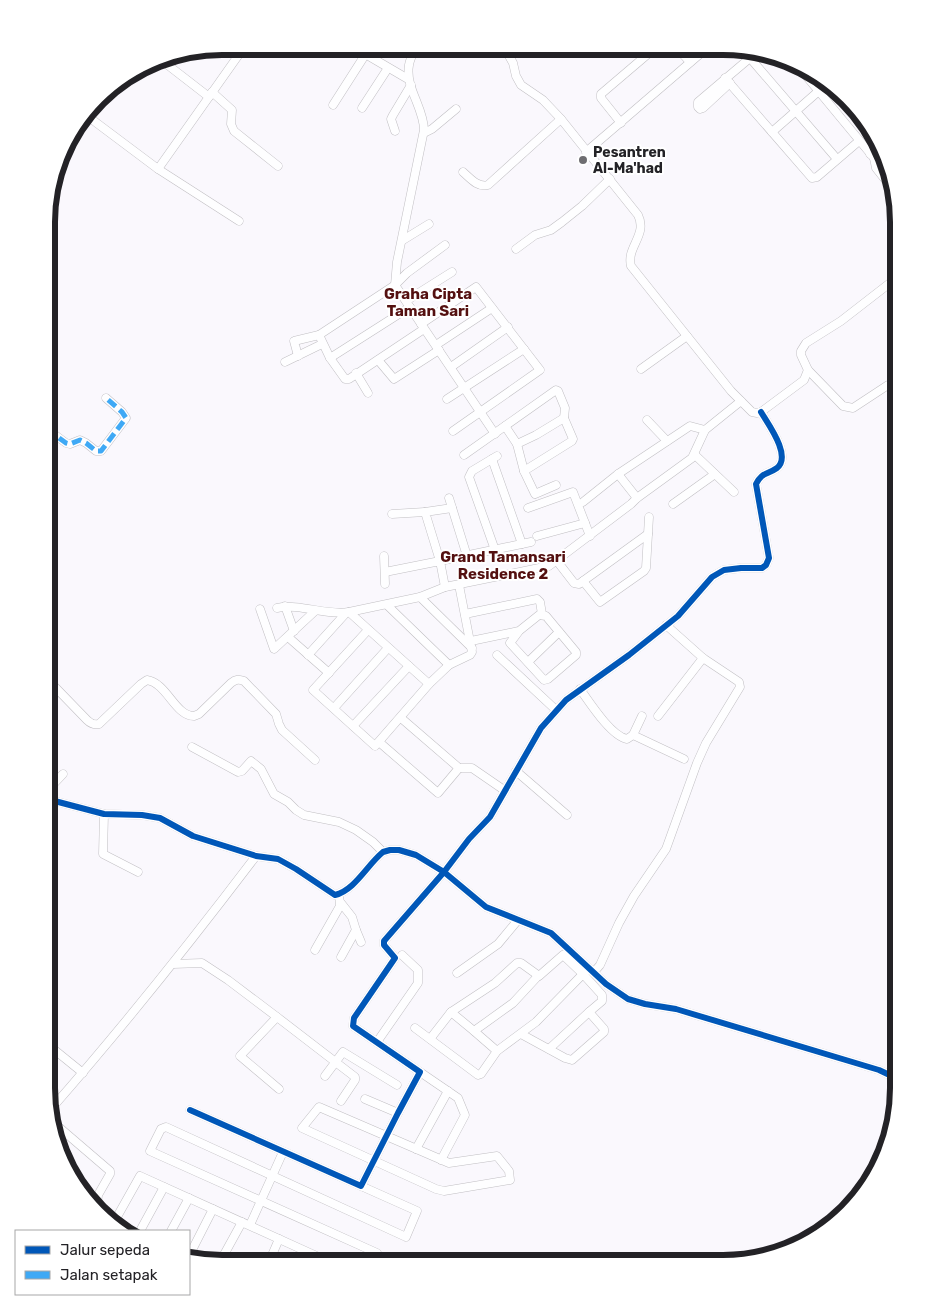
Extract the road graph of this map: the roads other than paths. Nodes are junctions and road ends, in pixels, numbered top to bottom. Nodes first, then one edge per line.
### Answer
1 (239, 55) edge
2 (413, 55) edge
3 (509, 55) edge
4 (647, 55) edge
5 (684, 55) edge
6 (698, 55) edge
7 (750, 58) joint
8 (690, 62) junction
9 (167, 64) edge
10 (388, 68) junction
11 (809, 79) edge
12 (410, 82) junction
13 (822, 88) edge
14 (819, 91) junction
15 (211, 95) junction
16 (333, 105) dead end
17 (362, 108) dead end
18 (456, 109) dead end
19 (796, 111) junction
20 (91, 119) edge
21 (561, 119) junction
22 (621, 123) junction
23 (395, 131) dead end
24 (772, 132) junction
25 (424, 133) junction
26 (859, 141) junction
27 (586, 152) junction
28 (875, 153) edge
29 (872, 156) junction
30 (837, 159) junction
31 (878, 160) edge
32 (278, 166) dead end
33 (158, 169) junction
34 (463, 172) dead end
35 (610, 178) junction
36 (884, 178) edge
37 (239, 221) dead end
38 (429, 224) dead end
39 (402, 240) junction
40 (445, 245) dead end
41 (516, 249) dead end
42 (452, 272) dead end
43 (890, 283) edge
44 (395, 285) junction
45 (408, 304) junction
46 (492, 308) junction
47 (423, 326) junction
48 (508, 327) junction
49 (319, 335) junction
50 (687, 336) junction
51 (322, 344) junction
52 (438, 348) junction
53 (524, 349) junction
54 (298, 356) junction
55 (330, 358) junction
56 (378, 360) junction
57 (285, 362) dead end
58 (451, 367) junction
59 (641, 369) dead end
60 (808, 370) junction
61 (356, 373) junction
62 (890, 386) edge
63 (465, 388) junction
64 (368, 393) dead end
65 (106, 398) dead end
66 (447, 399) dead end
67 (741, 401) junction
68 (481, 410) junction
69 (761, 412) junction
70 (564, 418) junction
71 (647, 420) dead end
72 (505, 426) junction
73 (705, 430) junction
74 (453, 431) dead end
75 (495, 434) junction
76 (55, 435) edge
77 (667, 441) junction
78 (517, 444) junction
79 (695, 454) junction
80 (464, 455) dead end
81 (524, 471) junction
82 (618, 474) junction
83 (715, 474) junction
84 (556, 485) dead end
85 (734, 492) dead end
86 (449, 498) dead end
87 (637, 498) junction
88 (583, 502) dead end
89 (673, 504) dead end
90 (452, 508) junction
91 (528, 508) dead end
92 (425, 512) junction
93 (392, 514) dead end
94 (649, 517) dead end
95 (585, 523) junction
96 (648, 534) junction
97 (590, 536) junction
98 (522, 544) junction
99 (495, 550) junction
100 (384, 556) dead end
101 (467, 556) junction
102 (440, 561) junction
103 (557, 561) junction
104 (384, 572) junction
105 (583, 581) junction
106 (385, 584) dead end
107 (459, 585) junction
108 (445, 587) junction
109 (420, 598) junction
110 (387, 605) junction
111 (260, 609) dead end
112 (315, 610) junction
113 (348, 612) junction
114 (465, 614) junction
115 (542, 614) junction
116 (666, 625) junction
117 (368, 630) junction
118 (519, 631) junction
119 (559, 632) junction
120 (291, 634) junction
121 (471, 645) junction
122 (388, 648) junction
123 (308, 655) junction
124 (497, 656) dead end
125 (703, 658) junction
126 (528, 662) junction
127 (449, 665) junction
128 (409, 666) junction
129 (329, 673) junction
130 (429, 684) junction
131 (55, 687) edge
132 (580, 689) junction
133 (334, 708) junction
134 (556, 710) junction
135 (642, 716) dead end
136 (658, 716) dead end
137 (401, 718) junction
138 (353, 726) junction
139 (633, 734) junction
140 (379, 742) junction
141 (192, 747) dead end
142 (684, 759) dead end
143 (315, 760) dead end
144 (459, 768) junction
145 (516, 771) junction
146 (63, 774) dead end
147 (55, 782) edge
148 (504, 790) junction
149 (55, 801) edge
150 (104, 814) junction
151 (568, 815) dead end
152 (383, 852) junction
153 (256, 856) junction
154 (138, 872) dead end
155 (444, 872) junction
156 (339, 894) junction
157 (341, 903) junction
158 (518, 920) junction
159 (356, 930) junction
160 (361, 942) dead end
161 (315, 950) dead end
162 (402, 955) dead end
163 (341, 958) dead end
164 (173, 964) junction
165 (589, 971) junction
166 (457, 973) dead end
167 (538, 976) junction
168 (451, 1012) junction
169 (589, 1012) junction
170 (277, 1017) junction
171 (416, 1028) dead end
172 (474, 1031) junction
173 (521, 1034) junction
174 (430, 1039) junction
175 (377, 1042) junction
176 (549, 1049) junction
177 (55, 1050) edge
178 (497, 1050) junction
179 (334, 1063) junction
180 (420, 1072) junction
181 (83, 1073) junction
182 (890, 1075) edge
183 (325, 1076) dead end
184 (397, 1085) dead end
185 (279, 1089) dead end
186 (448, 1091) junction
187 (365, 1099) dead end
188 (341, 1101) dead end
189 (56, 1104) edge
190 (190, 1110) dead end
191 (398, 1113) junction
192 (60, 1128) edge
193 (387, 1136) junction
194 (416, 1149) junction
195 (283, 1152) junction
196 (374, 1160) junction
197 (441, 1160) junction
198 (272, 1176) junction
199 (361, 1186) junction
200 (164, 1187) junction
201 (189, 1198) junction
202 (98, 1200) edge
203 (261, 1201) junction
204 (214, 1209) junction
205 (117, 1217) edge
206 (242, 1222) junction
207 (250, 1225) junction
208 (141, 1230) edge
209 (172, 1230) edge
210 (279, 1239) junction
211 (191, 1252) edge
212 (224, 1255) edge
213 (272, 1255) edge
214 (314, 1255) edge
215 (376, 1255) edge

1 - 15 street
2 - 12 street
3 - 21 street
4 - 22 street
5 - 8 street
6 - 8 street
7 - 19 street
7 - 24 street
8 - 22 street
9 - 15 street
10 - 12 street
10 - 16 street
10 - 17 street
11 - 14 street
12 - 23 street
12 - 25 street
13 - 14 street
14 - 19 street
14 - 26 street
15 - 32 street
15 - 33 street
18 - 25 street
19 - 24 street
19 - 30 street
20 - 33 street
21 - 27 street
21 - 34 street
22 - 27 street
24 - 30 street
25 - 39 street
26 - 29 street
26 - 30 street
27 - 35 street
28 - 29 street
29 - 31 street
29 - 36 street
33 - 37 street
35 - 41 street
35 - 50 street
38 - 39 street
39 - 44 street
40 - 44 street
42 - 45 street
43 - 60 street
44 - 45 street
44 - 49 street
45 - 47 street
45 - 55 street
46 - 47 street
46 - 48 street
46 - 52 street
47 - 52 street
47 - 56 street
48 - 53 street
48 - 58 street
49 - 51 street
49 - 54 street
50 - 59 street
50 - 67 street
51 - 54 street
51 - 55 street
52 - 56 street
52 - 58 street
53 - 63 street
53 - 68 street
54 - 57 street
55 - 61 street
56 - 61 street
58 - 63 street
60 - 62 street
60 - 69 street
61 - 64 street
63 - 66 street
63 - 68 street
65 - 76 street
67 - 69 street
67 - 73 street
68 - 74 street
68 - 75 street
69 - 116 street
70 - 72 street
70 - 78 street
70 - 81 street
71 - 77 street
72 - 75 street
72 - 78 street
73 - 77 street
73 - 79 street
75 - 80 street
77 - 82 street
78 - 81 street
79 - 83 street
79 - 87 street
81 - 84 street
82 - 87 street
82 - 88 street
83 - 85 street
83 - 89 street
86 - 90 street
87 - 97 street
90 - 92 street
90 - 101 street
91 - 95 street
92 - 93 street
92 - 102 street
94 - 96 street
95 - 97 street
95 - 98 street
96 - 105 street
96 - 105 street
97 - 103 street
98 - 99 street
98 - 99 street
99 - 101 street
100 - 104 street
101 - 102 street
102 - 104 street
102 - 108 street
103 - 105 street
103 - 107 street
104 - 106 street
107 - 108 street
107 - 114 street
108 - 109 street
109 - 110 street
109 - 121 street
110 - 113 street
110 - 127 street
111 - 120 street
112 - 113 street
112 - 120 street
112 - 120 street
113 - 117 street
113 - 123 street
114 - 115 street
114 - 121 street
115 - 118 street
115 - 119 street
116 - 125 street
116 - 132 street
117 - 122 street
117 - 129 street
118 - 121 street
118 - 126 street
119 - 126 street
119 - 126 street
120 - 123 street
121 - 127 street
122 - 128 street
122 - 133 street
123 - 129 street
124 - 134 street
125 - 136 street
125 - 165 street
127 - 130 street
128 - 130 street
128 - 138 street
129 - 133 street
130 - 137 street
131 - 143 street
132 - 134 street
132 - 139 street
133 - 138 street
134 - 145 street
135 - 139 street
137 - 140 street
137 - 144 street
138 - 140 street
139 - 142 street
140 - 144 street
141 - 152 street
144 - 148 street
145 - 148 street
145 - 151 street
146 - 147 street
148 - 155 street
149 - 150 street
150 - 153 street
150 - 154 street
152 - 155 street
152 - 156 street
153 - 156 street
153 - 164 street
155 - 158 street
155 - 175 street
156 - 157 street
157 - 159 street
157 - 161 street
158 - 165 street
158 - 166 street
159 - 160 street
159 - 163 street
162 - 175 street
164 - 170 street
164 - 181 street
165 - 167 street
165 - 169 street
165 - 173 street
165 - 182 street
167 - 168 street
167 - 172 street
168 - 172 street
168 - 174 street
169 - 176 street
169 - 176 street
170 - 179 street
170 - 185 street
171 - 174 street
172 - 178 street
173 - 176 street
173 - 178 street
174 - 178 street
175 - 180 street
177 - 181 street
179 - 183 street
179 - 184 street
179 - 188 street
180 - 186 street
180 - 191 street
181 - 189 street
186 - 194 street
186 - 197 street
187 - 191 street
190 - 195 street
191 - 193 street
192 - 202 street
193 - 194 street
193 - 196 street
193 - 196 street
194 - 197 street
195 - 198 street
195 - 199 street
196 - 197 street
196 - 199 street
198 - 199 street
198 - 203 street
198 - 203 street
200 - 201 street
200 - 205 street
200 - 208 street
201 - 204 street
201 - 209 street
203 - 207 street
203 - 215 street
204 - 206 street
204 - 211 street
206 - 207 street
206 - 212 street
207 - 210 street
210 - 213 street
210 - 214 street

